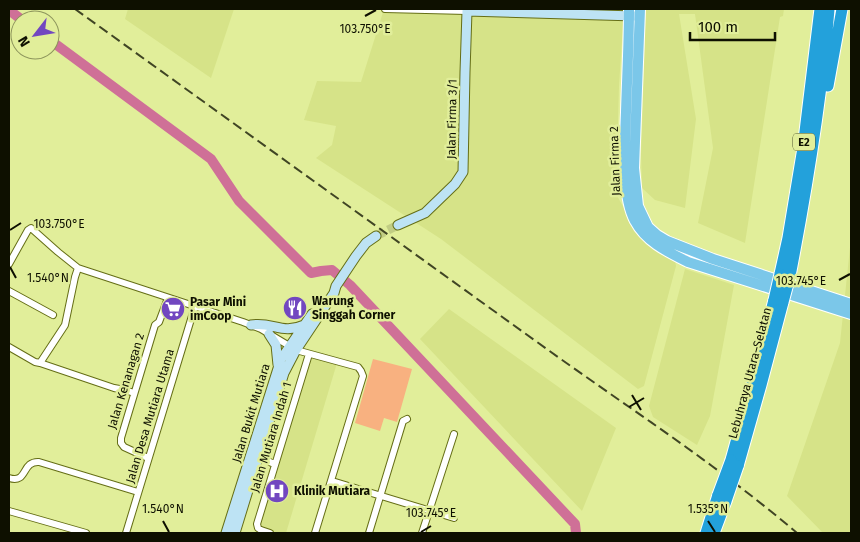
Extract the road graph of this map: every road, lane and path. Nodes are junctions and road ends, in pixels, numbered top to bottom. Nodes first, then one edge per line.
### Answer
1 (384, 9) edge
2 (820, 9) edge
3 (829, 9) edge
4 (842, 9) edge
5 (468, 11) junction
6 (629, 12) edge
7 (640, 12) edge
8 (807, 176) junction
9 (398, 225) tunnel mouth
10 (376, 236) tunnel mouth
11 (9, 264) edge
12 (78, 268) junction
13 (785, 275) junction
14 (336, 286) junction
15 (9, 291) edge
16 (168, 298) junction
17 (851, 304) edge
18 (195, 306) junction
19 (851, 314) edge
20 (53, 315) dead end
21 (251, 325) junction
22 (304, 325) junction
23 (269, 334) junction
24 (9, 347) edge
25 (293, 348) junction
26 (308, 354) junction
27 (40, 363) junction
28 (278, 368) junction
29 (134, 393) junction
30 (406, 419) dead end
31 (454, 434) dead end
32 (262, 444) junction
33 (148, 458) junction
34 (271, 463) junction
35 (253, 473) junction
36 (9, 478) edge
37 (332, 481) junction
38 (138, 492) junction
39 (381, 496) junction
40 (722, 498) junction
41 (9, 511) edge
42 (428, 511) junction
43 (231, 518) junction
44 (454, 518) dead end
45 (86, 533) edge
46 (126, 533) edge
47 (226, 533) edge
48 (234, 533) edge
49 (270, 533) edge
50 (315, 533) edge
51 (369, 533) edge
52 (422, 533) edge
53 (706, 533) edge
54 (714, 533) edge

1 - 5 street
2 - 13 highway, Lebuhraya Utara–Selatan / E2
3 - 8 highway, Lebuhraya Utara–Selatan / E2
4 - 8 highway
5 - 6 street
5 - 9 street, Jalan Firma 3/1
6 - 7 street
6 - 19 main road, Jalan Firma 2
7 - 17 main road, Jalan Firma 2
8 - 13 highway, Lebuhraya Utara–Selatan / E2
10 - 14 street
11 - 12 street
12 - 16 street
12 - 27 street
13 - 40 highway, Lebuhraya Utara–Selatan / E2, bridge
14 - 22 street, Jalan Bukit Mutiara
14 - 25 street
15 - 20 street
16 - 18 street
16 - 29 street, Jalan Kenanagan 2
18 - 21 street
18 - 33 street, Jalan Desa Mutiara Utama
21 - 22 street
21 - 23 street
22 - 25 street, Jalan Bukit Mutiara
23 - 25 street
23 - 28 street
24 - 27 street
25 - 26 street
25 - 28 street, Jalan Bukit Mutiara
25 - 32 street, Jalan Bukit Mutiara
26 - 34 street, Jalan Mutiara Indah 1
26 - 37 street
27 - 29 street
28 - 43 street, Jalan Bukit Mutiara
29 - 33 street, Jalan Kenanagan 2
30 - 39 street
31 - 42 street
32 - 34 street
32 - 35 street, Jalan Bukit Mutiara
33 - 38 street, Jalan Desa Mutiara Utama
34 - 35 street
34 - 49 street, Jalan Mutiara Indah 1
35 - 48 street, Jalan Bukit Mutiara
36 - 38 street
37 - 39 street
37 - 50 street
38 - 46 street, Jalan Desa Mutiara Utama
39 - 42 street
39 - 51 street
40 - 53 highway, Lebuhraya Utara–Selatan / E2
40 - 54 highway, Lebuhraya Utara–Selatan / E2
41 - 45 street
42 - 44 street
42 - 52 street
43 - 47 street, Jalan Bukit Mutiara
43 - 48 street

